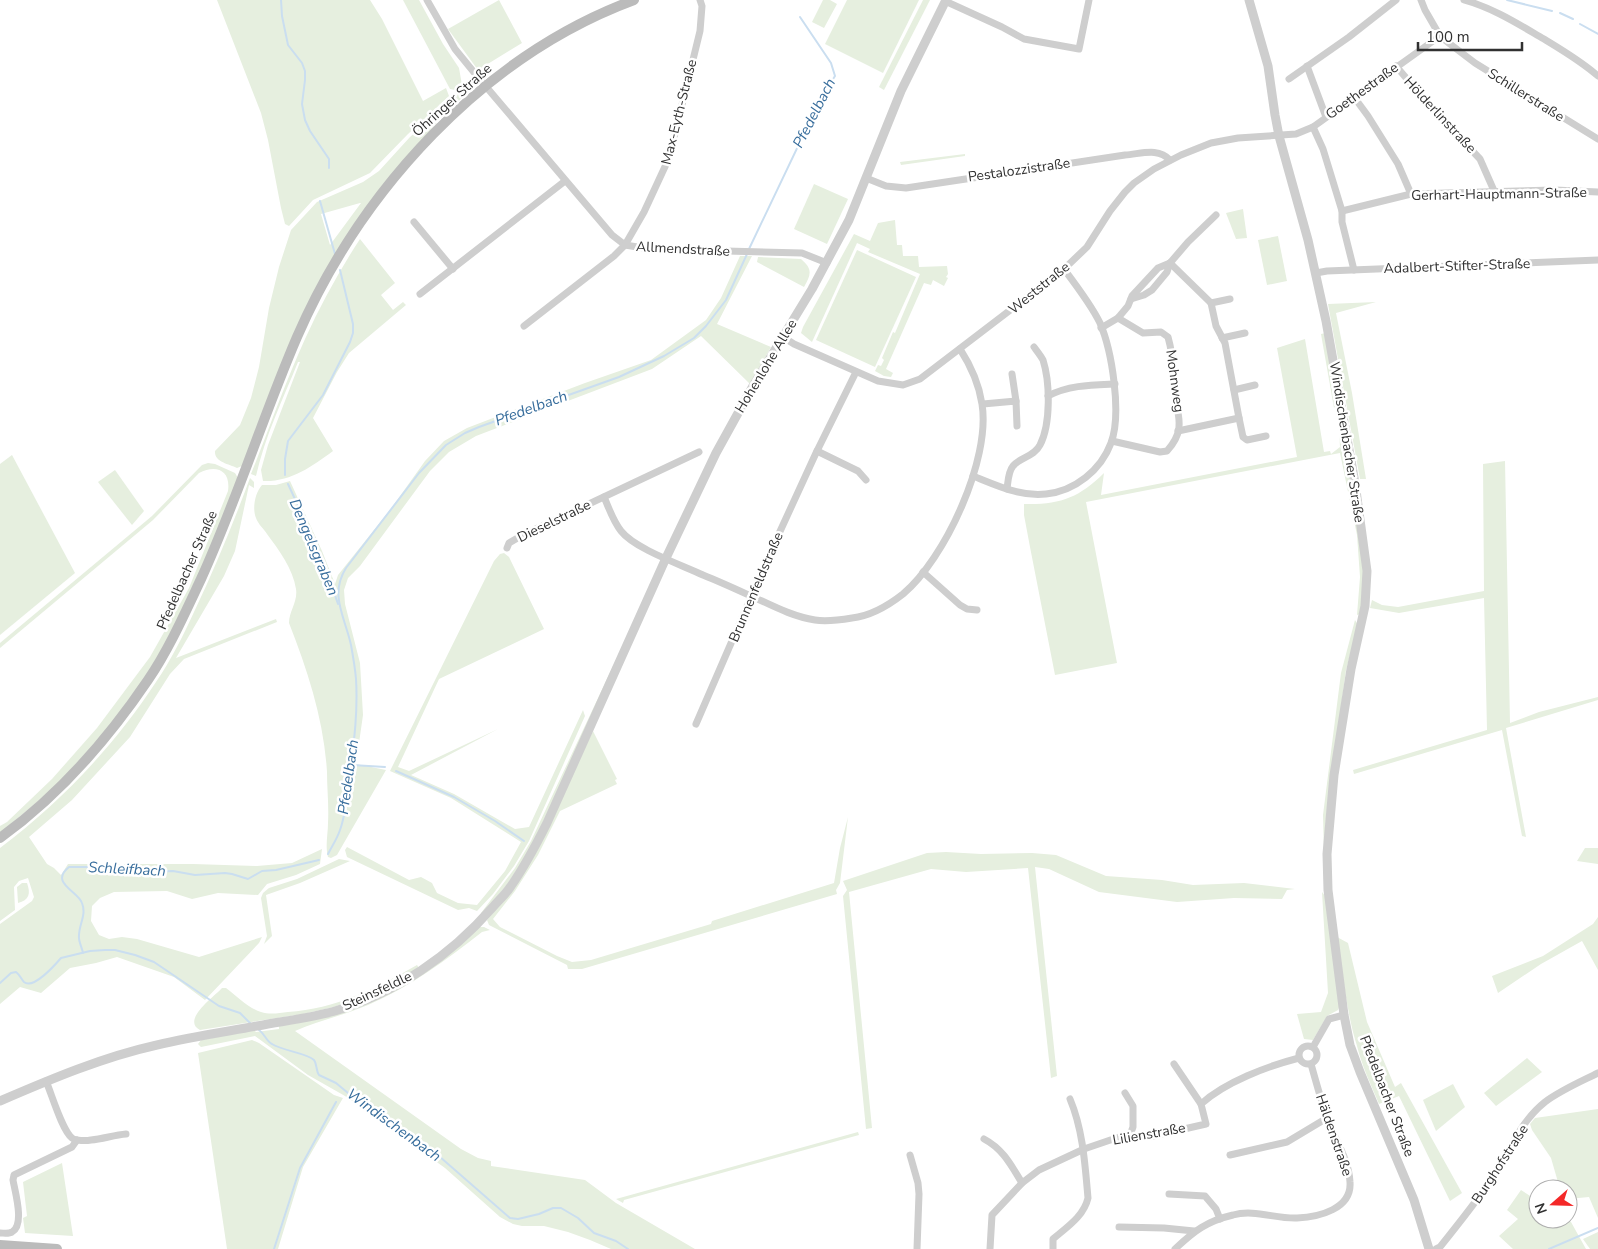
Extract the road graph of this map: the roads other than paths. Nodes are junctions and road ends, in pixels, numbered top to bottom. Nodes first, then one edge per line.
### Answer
1 (427, 0) edge
2 (634, 0) edge
3 (700, 0) edge
4 (1089, 0) edge
5 (1249, 0) edge
6 (1396, 0) edge
7 (1421, 0) edge
8 (1464, 0) edge
9 (946, 1) edge
10 (1440, 36) junction
11 (1306, 66) junction
12 (1396, 66) junction
13 (1598, 76) edge
14 (1289, 79) dead end
15 (486, 86) junction
16 (1354, 97) junction
17 (1326, 117) junction
18 (1313, 126) junction
19 (1279, 136) junction
20 (1598, 139) edge
21 (1170, 160) junction
22 (866, 178) junction
23 (565, 181) junction
24 (1598, 192) edge
25 (1495, 193) junction
26 (1411, 194) junction
27 (1342, 211) junction
28 (1216, 215) dead end
29 (414, 222) dead end
30 (624, 245) junction
31 (1598, 260) edge
32 (827, 263) junction
33 (1170, 263) junction
34 (331, 269) joint
35 (453, 269) junction
36 (1064, 269) junction
37 (1354, 270) junction
38 (1316, 273) junction
39 (420, 294) dead end
40 (1131, 299) junction
41 (1230, 299) dead end
42 (1211, 303) junction
43 (1118, 318) junction
44 (524, 326) dead end
45 (1101, 328) junction
46 (1245, 333) dead end
47 (783, 337) junction
48 (1222, 338) junction
49 (1034, 347) dead end
50 (960, 349) junction
51 (856, 372) junction
52 (1012, 374) dead end
53 (1115, 384) junction
54 (1255, 385) dead end
55 (1234, 390) junction
56 (1048, 396) junction
57 (1016, 401) junction
58 (983, 404) junction
59 (1239, 418) junction
60 (1016, 426) dead end
61 (1178, 430) junction
62 (1266, 436) dead end
63 (1112, 441) junction
64 (817, 450) junction
65 (699, 452) dead end
66 (973, 476) junction
67 (866, 480) dead end
68 (1007, 489) junction
69 (604, 497) junction
70 (507, 548) dead end
71 (666, 558) junction
72 (923, 572) junction
73 (752, 597) junction
74 (977, 610) dead end
75 (696, 724) dead end
76 (588, 732) joint
77 (0, 838) edge
78 (1328, 890) joint
79 (1344, 1015) junction
80 (1313, 1047) junction
81 (1299, 1058) junction
82 (1174, 1064) dead end
83 (1311, 1064) junction
84 (1598, 1073) edge
85 (46, 1081) junction
86 (1125, 1093) dead end
87 (1070, 1099) dead end
88 (0, 1101) edge
89 (1201, 1104) junction
90 (1327, 1118) junction
91 (126, 1134) dead end
92 (1130, 1135) junction
93 (984, 1139) dead end
94 (77, 1140) junction
95 (1084, 1150) junction
96 (910, 1154) dead end
97 (1230, 1155) dead end
98 (1022, 1182) junction
99 (1169, 1194) dead end
100 (1220, 1219) junction
101 (1119, 1226) dead end
102 (1194, 1231) junction
103 (0, 1234) edge
104 (0, 1246) edge
105 (56, 1249) edge
106 (917, 1249) edge
107 (990, 1249) edge
108 (1053, 1249) edge
109 (1175, 1249) edge
110 (1429, 1249) edge
111 (1436, 1249) edge

1 - 15 street, Allmendstraße
2 - 15 main road, Öhringer Straße
3 - 30 street, Max-Eyth-Straße
4 - 9 street
5 - 19 street, Windischenbacher Straße
6 - 11 street
7 - 10 street, Schillerstraße
8 - 13 street
9 - 22 street, Hohenlohe Allee
10 - 12 street, Goethestraße
10 - 20 street, Schillerstraße
11 - 14 street
11 - 17 street
12 - 16 street, Goethestraße
12 - 25 street, Hölderlinstraße
15 - 23 street, Allmendstraße
15 - 34 main road, Öhringer Straße
16 - 17 street, Goethestraße
16 - 26 street
17 - 18 street, Goethestraße
18 - 19 street, Goethestraße
18 - 27 street
19 - 21 street, Weststraße
19 - 38 street, Windischenbacher Straße
21 - 22 street, Pestalozzistraße
21 - 36 street, Weststraße
22 - 32 street, Hohenlohe Allee
23 - 30 street, Allmendstraße
23 - 35 street
24 - 25 street, Gerhart-Hauptmann-Straße
25 - 26 street, Gerhart-Hauptmann-Straße
26 - 27 street, Gerhart-Hauptmann-Straße
27 - 37 street
28 - 33 street
29 - 35 street
30 - 32 street, Allmendstraße
30 - 44 street, Max-Eyth-Straße
31 - 37 street, Adalbert-Stifter-Straße
32 - 47 street, Hohenlohe Allee
33 - 40 street
33 - 40 street
33 - 42 street
34 - 77 main road, Pfedelbacher Straße
35 - 39 street
36 - 45 street
36 - 50 street, Weststraße
37 - 38 street, Adalbert-Stifter-Straße
38 - 78 street, Windischenbacher Straße
40 - 43 street
41 - 42 street
42 - 48 street
43 - 45 street
43 - 61 street, Mohnweg
45 - 53 street
46 - 48 street
47 - 51 street, Weststraße
47 - 71 street, Hohenlohe Allee
48 - 55 street
49 - 56 street
50 - 51 street, Weststraße
50 - 58 street, Dieselstraße
51 - 64 street, Brunnenfeldstraße
52 - 57 street
53 - 56 street
53 - 63 street
54 - 55 street
55 - 59 street
56 - 68 street
57 - 58 street
57 - 60 street
58 - 66 street, Dieselstraße
59 - 61 street
59 - 62 street
61 - 63 street, Mohnweg
63 - 68 street
64 - 67 street
64 - 73 street, Brunnenfeldstraße
65 - 69 street, Dieselstraße
66 - 68 street
66 - 72 street, Dieselstraße
69 - 70 street, Dieselstraße
69 - 71 street, Dieselstraße
71 - 73 street, Dieselstraße
71 - 76 street, Hohenlohe Allee
72 - 73 street, Dieselstraße
72 - 74 street
73 - 75 street, Brunnenfeldstraße
76 - 85 street, Steinsfeldle
78 - 79 street, Pfedelbacher Straße
79 - 80 street
79 - 110 street, Pfedelbacher Straße
80 - 81 street
80 - 83 street
81 - 83 street
81 - 89 street
82 - 89 street
83 - 90 street, Häldenstraße
84 - 111 street, Burghofstraße
85 - 88 street, Steinsfeldle
85 - 94 street
86 - 92 street
87 - 95 street
89 - 92 street, Lilienstraße
90 - 97 street
90 - 100 street, Häldenstraße
91 - 94 street
92 - 95 street, Lilienstraße
93 - 98 street
94 - 103 street
95 - 98 street, Lilienstraße
95 - 108 street
96 - 106 street
98 - 107 street, Lilienstraße
99 - 100 street
100 - 102 street, Häldenstraße
101 - 102 street
102 - 109 street, Häldenstraße
104 - 105 main road

